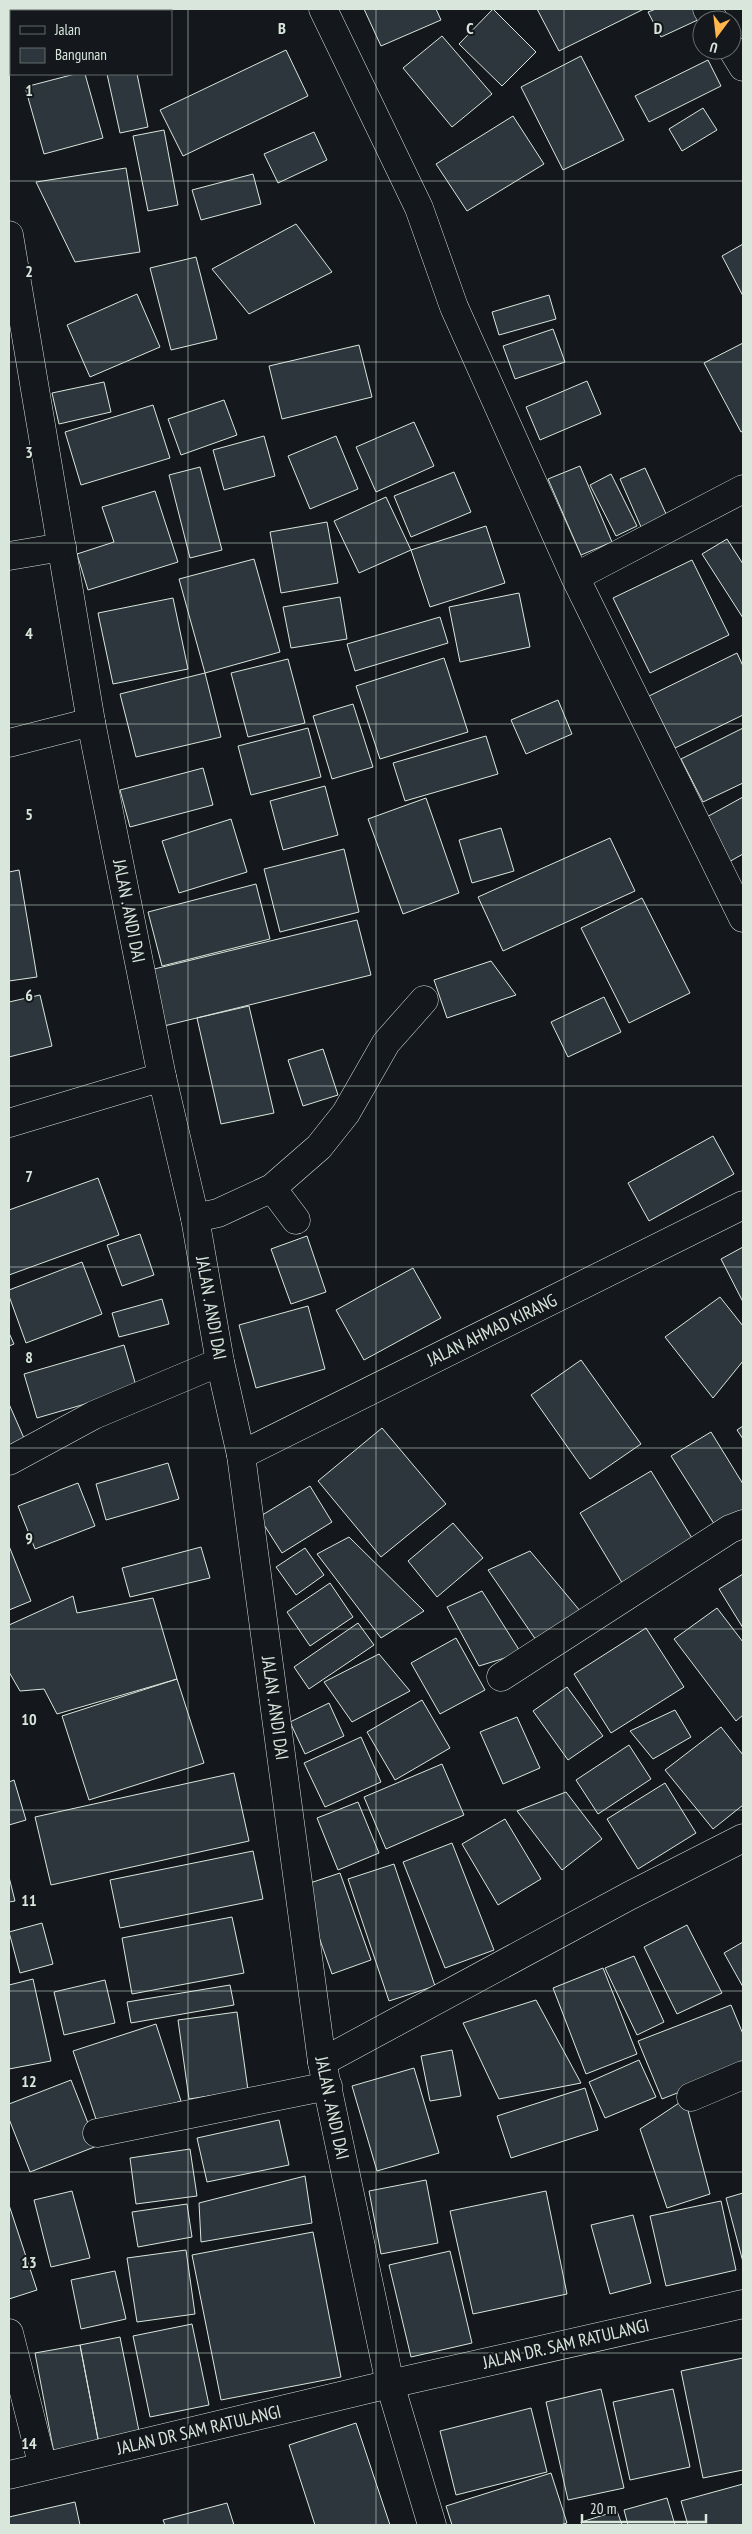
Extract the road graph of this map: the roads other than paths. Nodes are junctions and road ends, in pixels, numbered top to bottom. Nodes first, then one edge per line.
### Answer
1 (323, 9) edge
2 (10, 249) edge
3 (743, 489) edge
4 (62, 547) junction
5 (9, 556) edge
6 (575, 577) junction
7 (91, 722) junction
8 (9, 743) edge
9 (733, 868) edge
10 (743, 918) edge
11 (424, 1000) dead end
12 (162, 1077) junction
13 (9, 1123) edge
14 (272, 1188) junction
15 (743, 1206) edge
16 (195, 1218) junction
17 (296, 1220) dead end
18 (220, 1362) junction
19 (241, 1455) junction
20 (9, 1461) edge
21 (743, 1524) edge
22 (501, 1677) dead end
23 (743, 1838) edge
24 (325, 2074) junction
25 (743, 2075) edge
26 (691, 2097) dead end
27 (97, 2134) dead end
28 (743, 2304) edge
29 (9, 2333) edge
30 (390, 2384) junction
31 (43, 2467) junction
32 (9, 2475) edge
33 (432, 2525) edge

1 - 6 main road
2 - 4 main road, JALAN . ANDI DAI
3 - 6 main road
4 - 5 main road
4 - 7 main road, JALAN . ANDI DAI
6 - 9 main road
7 - 8 main road
7 - 12 main road, JALAN . ANDI DAI
9 - 10 main road
11 - 14 main road
12 - 13 main road
12 - 16 main road, JALAN . ANDI DAI
14 - 16 main road
14 - 17 main road
15 - 19 main road, JALAN AHMAD KIRANG
16 - 18 main road, JALAN . ANDI DAI
18 - 19 main road, JALAN . ANDI DAI
18 - 20 main road
19 - 24 main road, JALAN . ANDI DAI
21 - 22 main road
23 - 24 main road
24 - 27 main road
24 - 30 main road, JALAN . ANDI DAI
25 - 26 main road
28 - 30 main road, JALAN DR. SAM RATULANGI
29 - 31 main road
30 - 31 main road, JALAN DR SAM RATULANGI
30 - 33 main road, JALAN . ANDI DAI
31 - 32 main road, JALAN DR SAM RATULANGI

